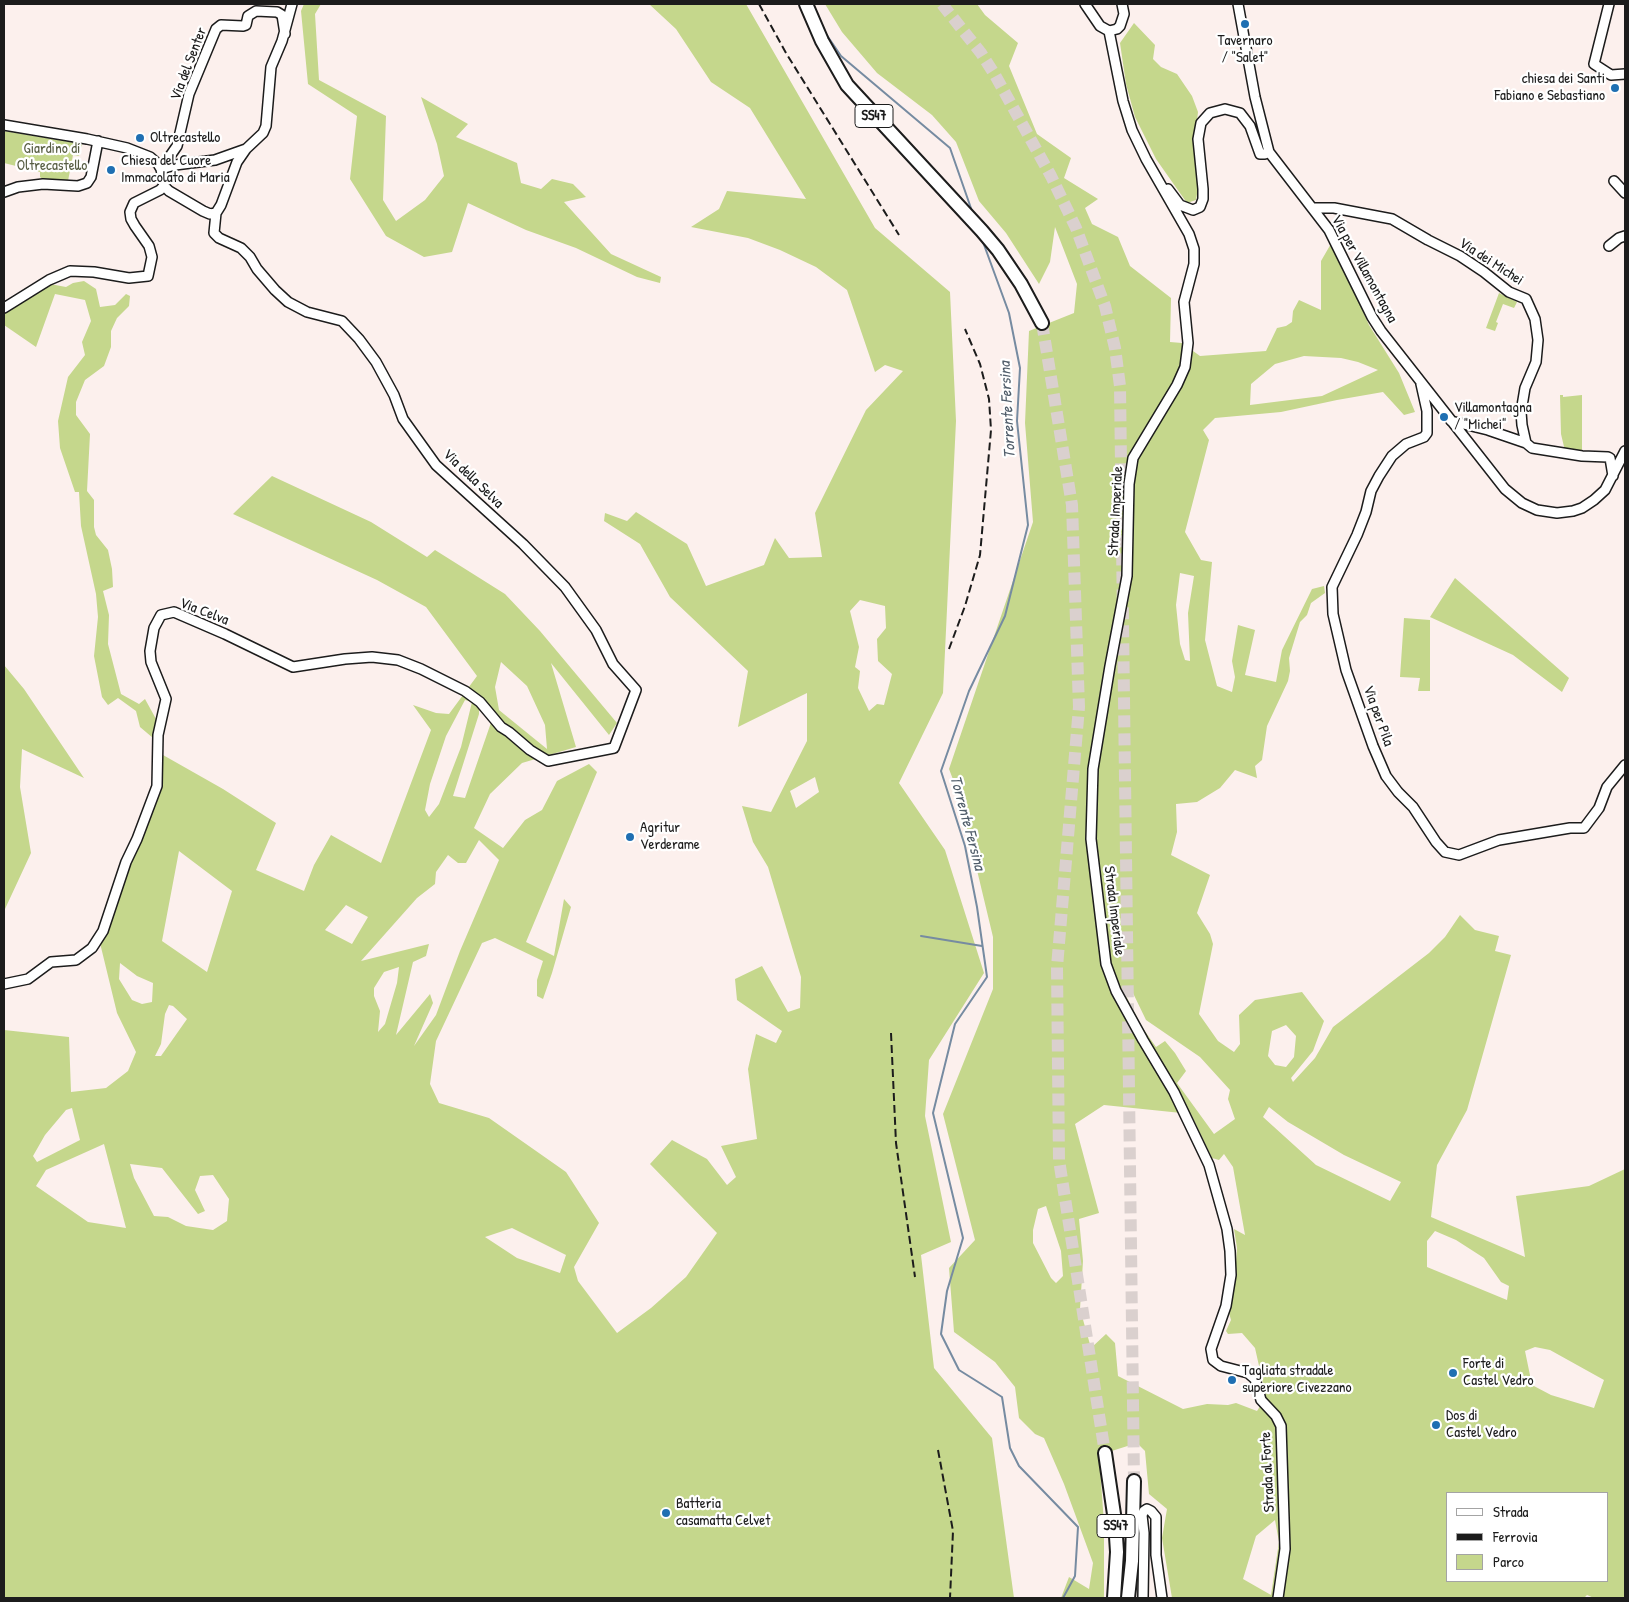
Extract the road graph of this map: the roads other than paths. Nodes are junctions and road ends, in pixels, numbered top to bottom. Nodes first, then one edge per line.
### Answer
1 (292, 4) edge
2 (806, 4) edge
3 (1086, 4) edge
4 (1122, 4) edge
5 (1238, 4) edge
6 (1609, 4) edge
7 (1109, 32) junction
8 (285, 34) junction
9 (1625, 74) edge
10 (4, 125) edge
11 (98, 142) junction
12 (246, 149) junction
13 (1269, 152) junction
14 (161, 169) junction
15 (1156, 177) junction
16 (1614, 181) dead end
17 (164, 186) junction
18 (4, 192) edge
19 (1625, 193) edge
20 (1312, 208) junction
21 (216, 213) junction
22 (1625, 236) edge
23 (1609, 246) dead end
24 (4, 308) edge
25 (1042, 323) tunnel mouth
26 (1421, 384) junction
27 (1451, 421) junction
28 (1526, 443) junction
29 (1625, 451) edge
30 (1613, 477) junction
31 (614, 748) joint
32 (1625, 765) edge
33 (4, 984) edge
34 (1211, 1349) joint
35 (1105, 1454) tunnel mouth
36 (1134, 1481) tunnel mouth
37 (1132, 1561) junction
38 (1114, 1598) edge
39 (1128, 1598) edge
40 (1135, 1598) edge
41 (1143, 1598) edge
42 (1162, 1598) edge
43 (1278, 1598) edge

1 - 8 street
2 - 25 highway, SS47
3 - 7 street
4 - 7 street
5 - 13 street, Via per Villamontagna
6 - 9 street
7 - 15 street, Strada Imperiale
8 - 12 street
8 - 14 street, Via del Senter
10 - 11 street
11 - 14 street
11 - 18 street
12 - 14 street
12 - 21 street
13 - 15 street
13 - 20 street, Via per Villamontagna
14 - 17 street
15 - 34 street, Strada Imperiale
16 - 19 street
17 - 21 street
17 - 24 street
20 - 26 street, Via per Villamontagna
20 - 28 street, Via dei Michei
21 - 31 street, Via della Selva
22 - 23 street
26 - 27 street, Via per Villamontagna
26 - 32 street, Via per Pila
27 - 28 street
27 - 30 street, Via per Villamontagna
28 - 30 street
29 - 30 street, Via per Villamontagna
31 - 33 street, Via Celva
34 - 43 street, Strada al Forte
35 - 38 highway, SS47
36 - 37 highway, SS47
37 - 39 highway, SS47
37 - 40 highway
41 - 42 street

